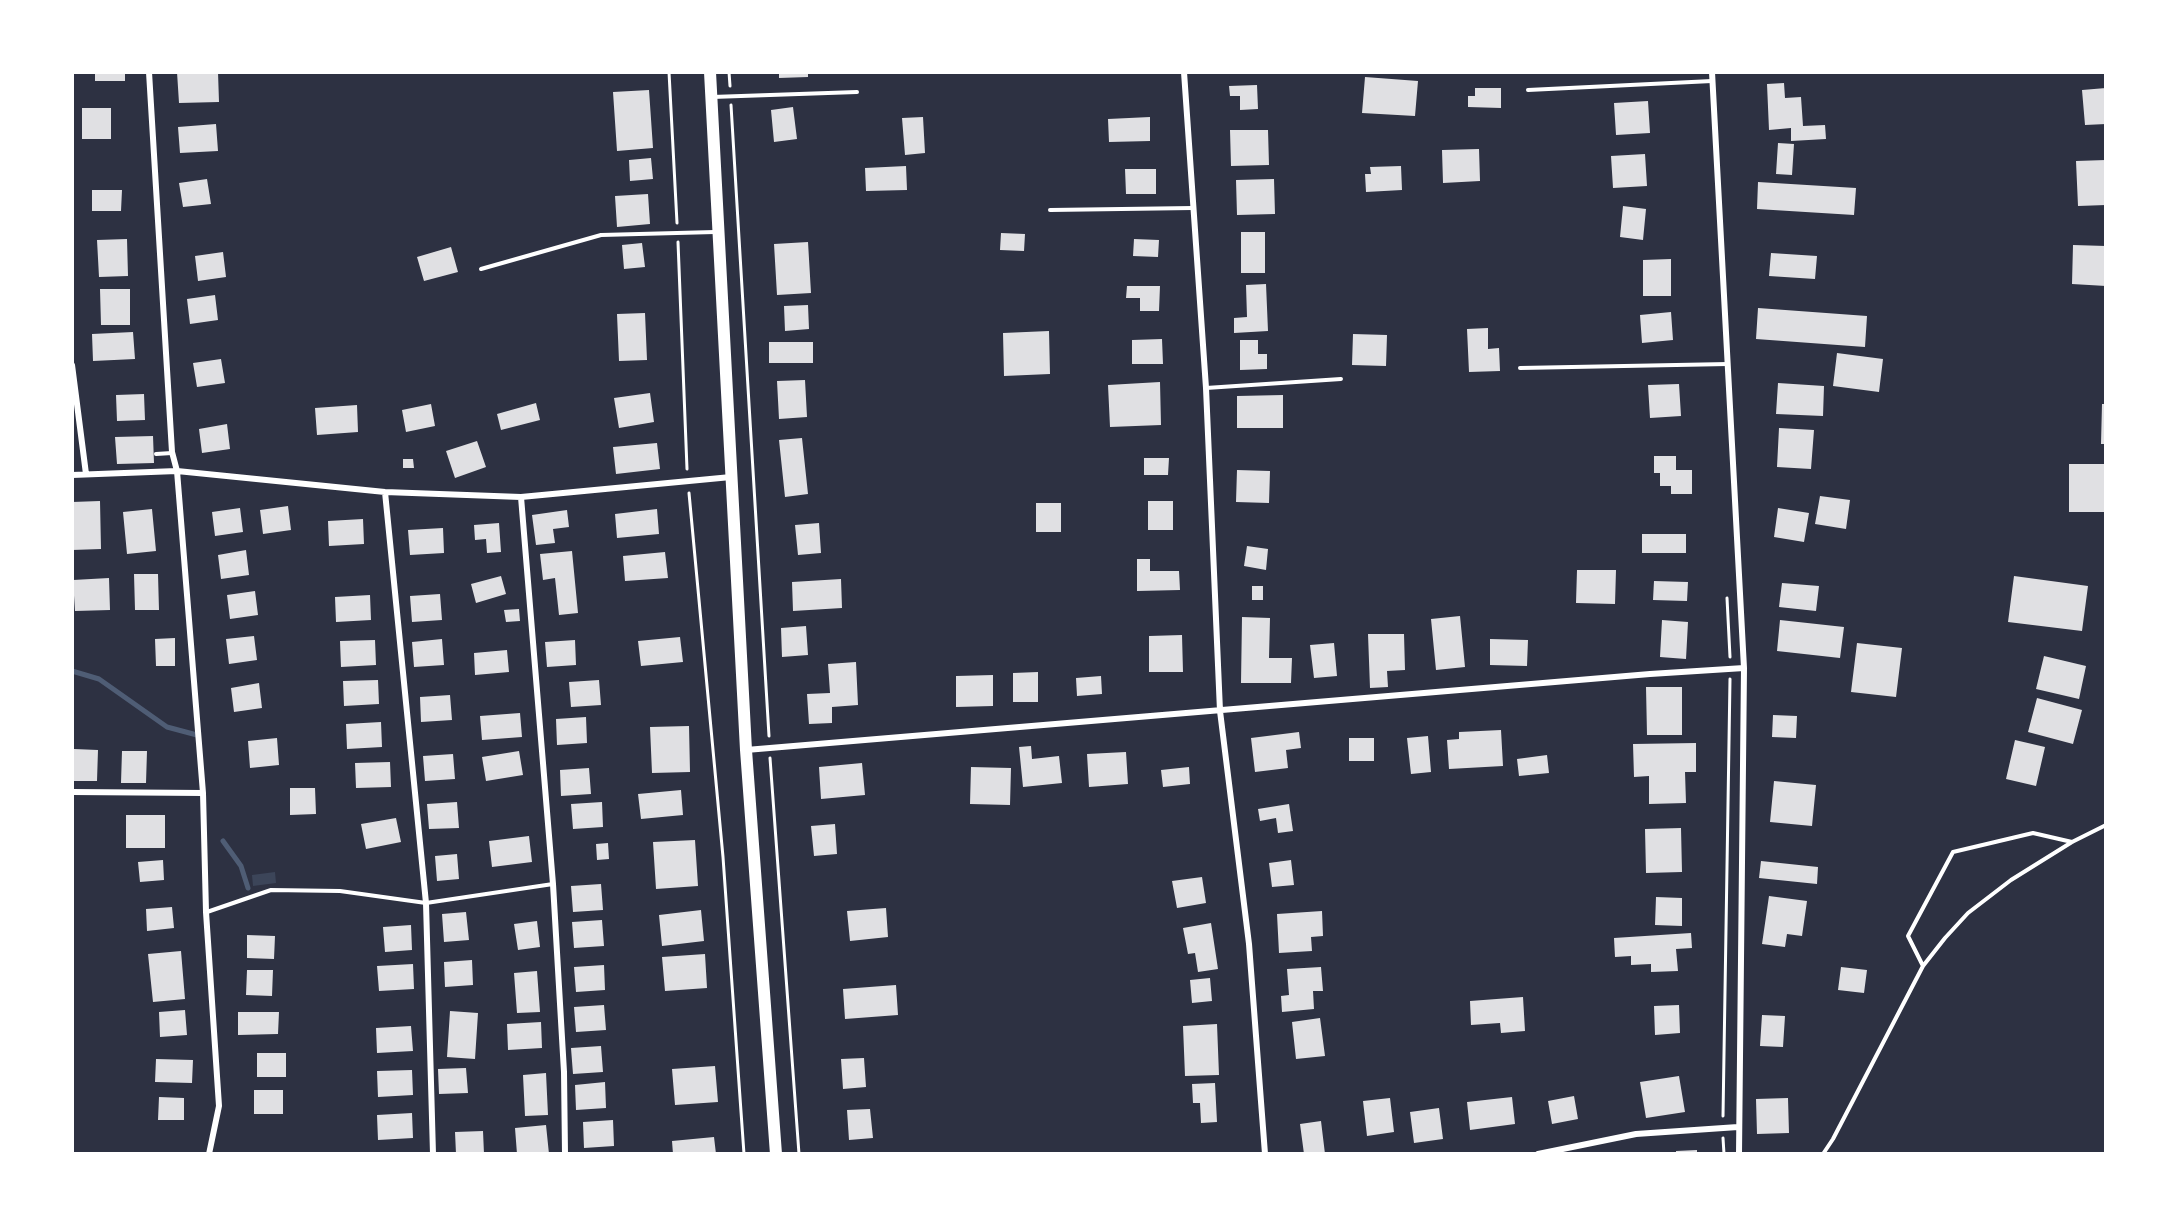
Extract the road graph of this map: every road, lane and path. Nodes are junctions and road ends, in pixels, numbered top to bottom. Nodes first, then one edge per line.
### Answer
1 (149, 72) edge
2 (669, 72) edge
3 (710, 72) edge
4 (729, 72) edge
5 (1184, 72) edge
6 (1712, 72) edge
7 (1712, 81) junction
8 (1528, 90) dead end
9 (857, 92) dead end
10 (730, 96) junction
11 (711, 97) junction
12 (1194, 208) junction
13 (1050, 210) dead end
14 (719, 232) junction
15 (678, 234) junction
16 (480, 269) dead end
17 (1728, 364) junction
18 (72, 365) edge
19 (1520, 368) dead end
20 (1341, 379) dead end
21 (1206, 388) junction
22 (172, 452) junction
23 (156, 454) dead end
24 (177, 471) junction
25 (86, 474) junction
26 (72, 475) edge
27 (732, 477) junction
28 (688, 481) junction
29 (385, 492) junction
30 (521, 497) junction
31 (1726, 587) dead end
32 (1744, 668) junction
33 (1730, 669) junction
34 (1220, 711) junction
35 (770, 748) junction
36 (746, 750) junction
37 (72, 792) edge
38 (203, 793) junction
39 (2106, 825) edge
40 (2072, 842) junction
41 (553, 884) junction
42 (426, 903) junction
43 (206, 912) junction
44 (1923, 966) junction
45 (1738, 1127) junction
46 (1723, 1128) junction
47 (209, 1154) edge
48 (433, 1154) edge
49 (566, 1154) edge
50 (744, 1154) edge
51 (776, 1154) edge
52 (799, 1154) edge
53 (1264, 1154) edge
54 (1538, 1154) edge
55 (1724, 1154) edge
56 (1739, 1154) edge
57 (1823, 1154) edge

1 - 22 street
2 - 15 path
3 - 11 main road
4 - 10 path
5 - 12 street
6 - 7 street
7 - 8 lane
7 - 17 street
9 - 10 lane
10 - 11 lane
10 - 35 path
11 - 14 main road
12 - 13 lane
12 - 21 street
14 - 15 lane
14 - 27 main road
15 - 16 lane
15 - 28 path
17 - 19 lane
17 - 32 street
18 - 25 street
20 - 21 lane
21 - 34 street
22 - 23 lane
22 - 24 street
24 - 25 street
24 - 29 street
24 - 38 street
25 - 26 street
27 - 28 street
27 - 36 main road
28 - 30 street
28 - 50 path
29 - 30 street
29 - 42 street
30 - 41 street
31 - 33 path
32 - 33 street
32 - 45 street
33 - 34 street
33 - 46 path
34 - 35 street
34 - 53 street
35 - 36 street
35 - 52 path
36 - 51 main road
37 - 38 street
38 - 43 street
39 - 40 lane
40 - 44 lane
40 - 44 lane
41 - 42 lane
41 - 49 street
42 - 43 lane
42 - 48 street
43 - 47 street
44 - 57 lane
45 - 46 street
45 - 56 street
46 - 54 street
46 - 55 path

